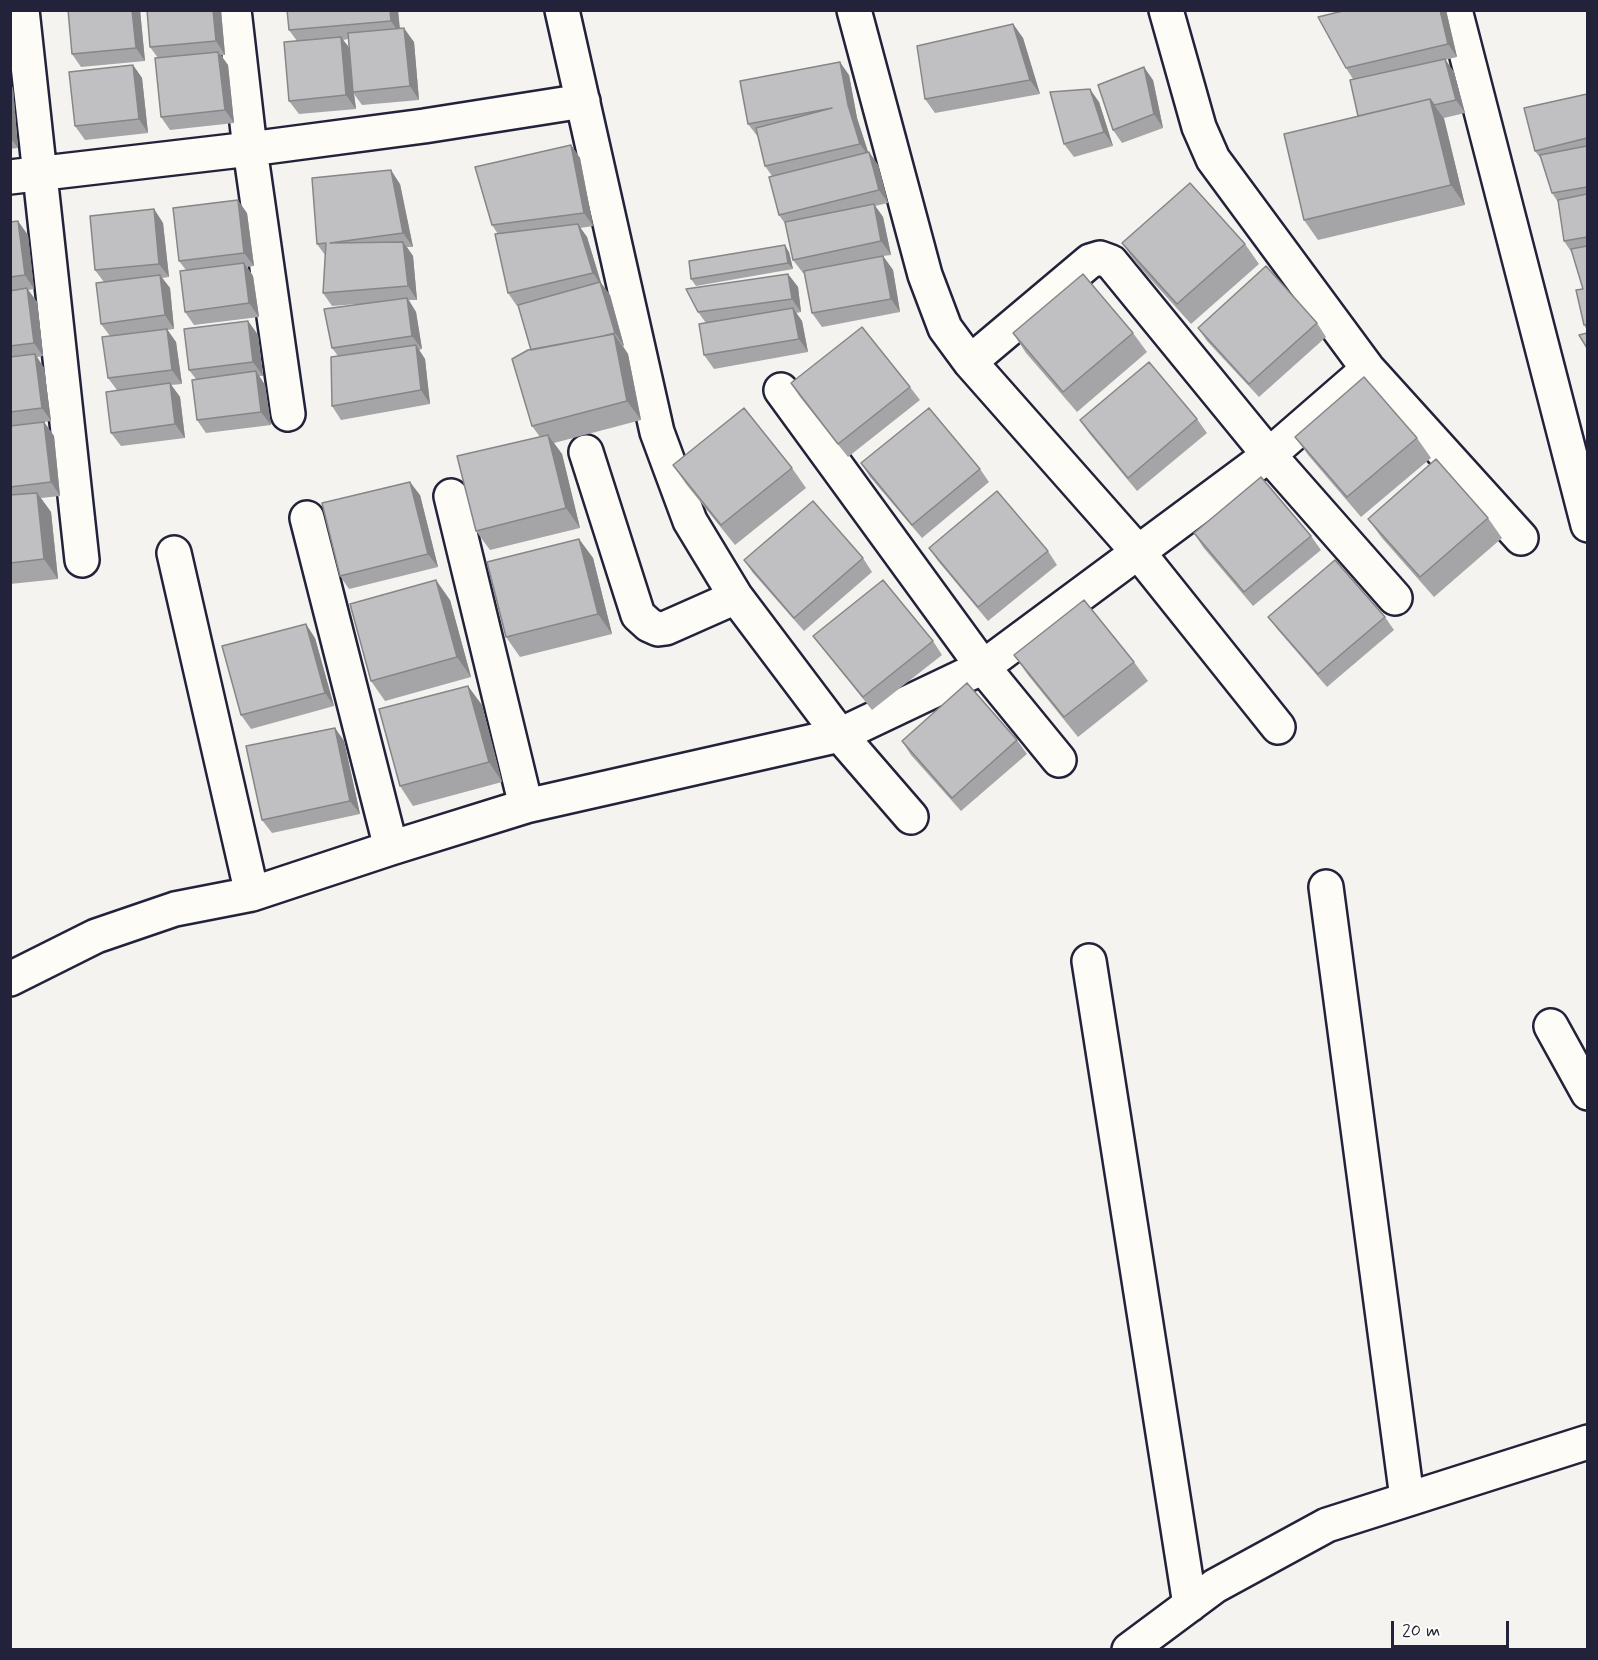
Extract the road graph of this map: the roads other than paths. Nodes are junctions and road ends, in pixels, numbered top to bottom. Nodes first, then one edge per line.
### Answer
1 (22, 10) edge
2 (234, 10) edge
3 (562, 10) edge
4 (854, 10) edge
5 (1166, 10) edge
6 (1455, 10) edge
7 (583, 100) junction
8 (250, 149) junction
9 (26, 176) edge
10 (970, 362) junction
11 (1368, 369) junction
12 (781, 390) dead end
13 (288, 414) dead end
14 (586, 452) dead end
15 (1269, 454) junction
16 (451, 496) dead end
17 (307, 518) dead end
18 (1587, 524) edge
19 (1521, 538) dead end
20 (1137, 552) junction
21 (174, 553) dead end
22 (82, 560) dead end
23 (736, 597) junction
24 (1395, 598) dead end
25 (983, 667) junction
26 (1278, 727) dead end
27 (840, 735) junction
28 (1059, 760) dead end
29 (526, 806) junction
30 (911, 818) dead end
31 (391, 848) junction
32 (1326, 887) dead end
33 (252, 894) junction
34 (1089, 962) dead end
35 (10, 979) edge
36 (1551, 1026) dead end
37 (1587, 1093) edge
38 (1587, 1442) edge
39 (1407, 1498) junction
40 (1190, 1605) junction
41 (1130, 1650) edge

1 - 9 street
2 - 8 street
3 - 7 street
4 - 10 street
5 - 11 street
6 - 18 street
7 - 8 street
7 - 23 street
8 - 9 street
8 - 13 street
9 - 22 street
10 - 15 street
10 - 20 street
11 - 15 street
11 - 19 street
12 - 25 street
14 - 23 street
15 - 20 street
15 - 24 street
16 - 29 street
17 - 31 street
20 - 25 street
20 - 26 street
21 - 33 street
23 - 27 street
25 - 27 street
25 - 28 street
27 - 29 street
27 - 30 street
29 - 31 street
31 - 33 street
32 - 39 street
33 - 35 street
34 - 40 street
36 - 37 street
38 - 39 street
39 - 40 street
40 - 41 street

